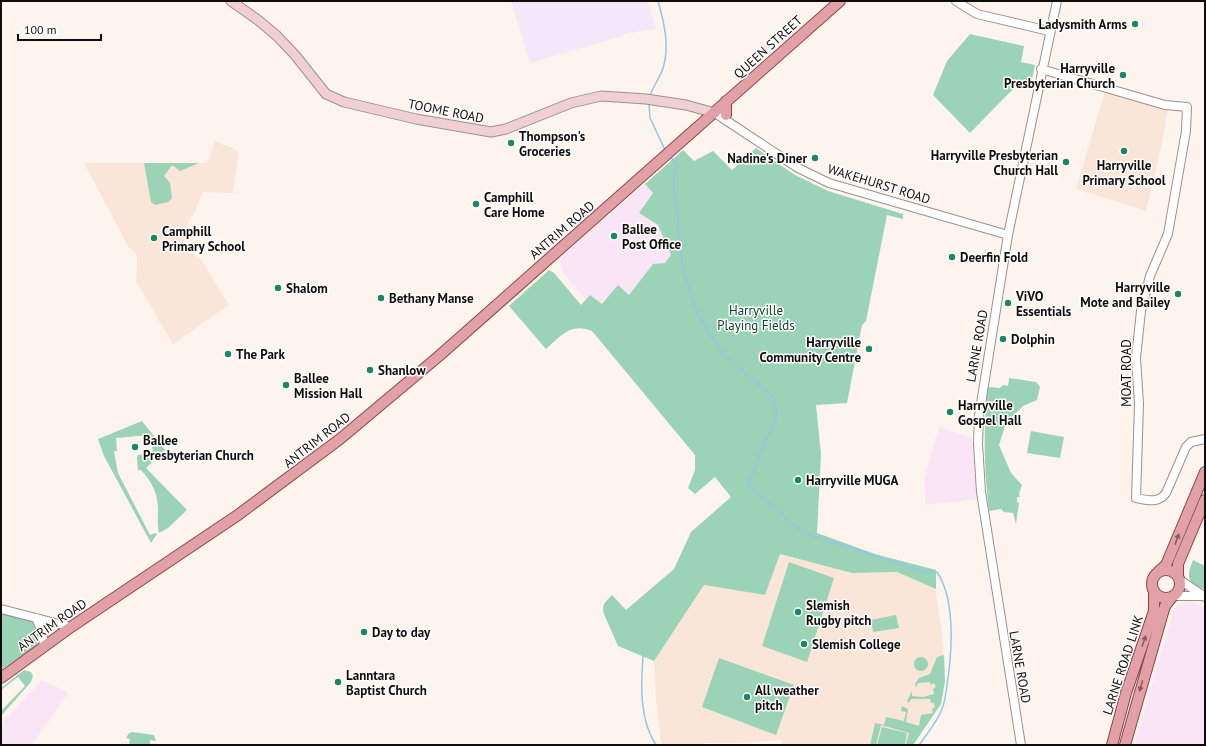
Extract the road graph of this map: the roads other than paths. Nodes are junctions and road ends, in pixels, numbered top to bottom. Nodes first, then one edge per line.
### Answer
1 (231, 1) edge
2 (840, 1) edge
3 (956, 1) edge
4 (1056, 1) edge
5 (1049, 31) junction
6 (1041, 69) junction
7 (726, 102) junction
8 (715, 113) junction
9 (729, 119) junction
10 (1008, 235) junction
11 (1203, 442) edge
12 (1205, 472) edge
13 (1205, 500) edge
14 (1158, 572) junction
15 (1179, 578) junction
16 (1154, 592) junction
17 (1173, 597) junction
18 (1204, 597) edge
19 (1, 609) edge
20 (36, 618) junction
21 (71, 627) junction
22 (44, 646) junction
23 (1, 678) edge
24 (1021, 745) edge
25 (1112, 745) edge
26 (1125, 745) edge

1 - 8 main road, TOOME ROAD
2 - 7 main road, QUEEN STREET
3 - 5 street
4 - 5 street, LARNE ROAD
5 - 6 street, LARNE ROAD
6 - 10 street, LARNE ROAD
6 - 11 street, MOAT ROAD
7 - 8 main road, QUEEN STREET
7 - 9 main road
8 - 9 street, WAKEHURST ROAD
8 - 21 main road, ANTRIM ROAD
9 - 10 street, WAKEHURST ROAD
10 - 24 street, LARNE ROAD
14 -> 12 main road
13 - 15 main road
14 - 15 main road
14 - 16 main road
15 - 17 main road
15 - 18 street
16 - 17 main road
25 -> 16 main road, LARNE ROAD LINK
17 - 18 street
17 -> 26 main road, LARNE ROAD LINK
19 - 20 street
20 - 21 street
20 - 22 street
21 - 22 main road, ANTRIM ROAD
22 - 23 main road, ANTRIM ROAD

